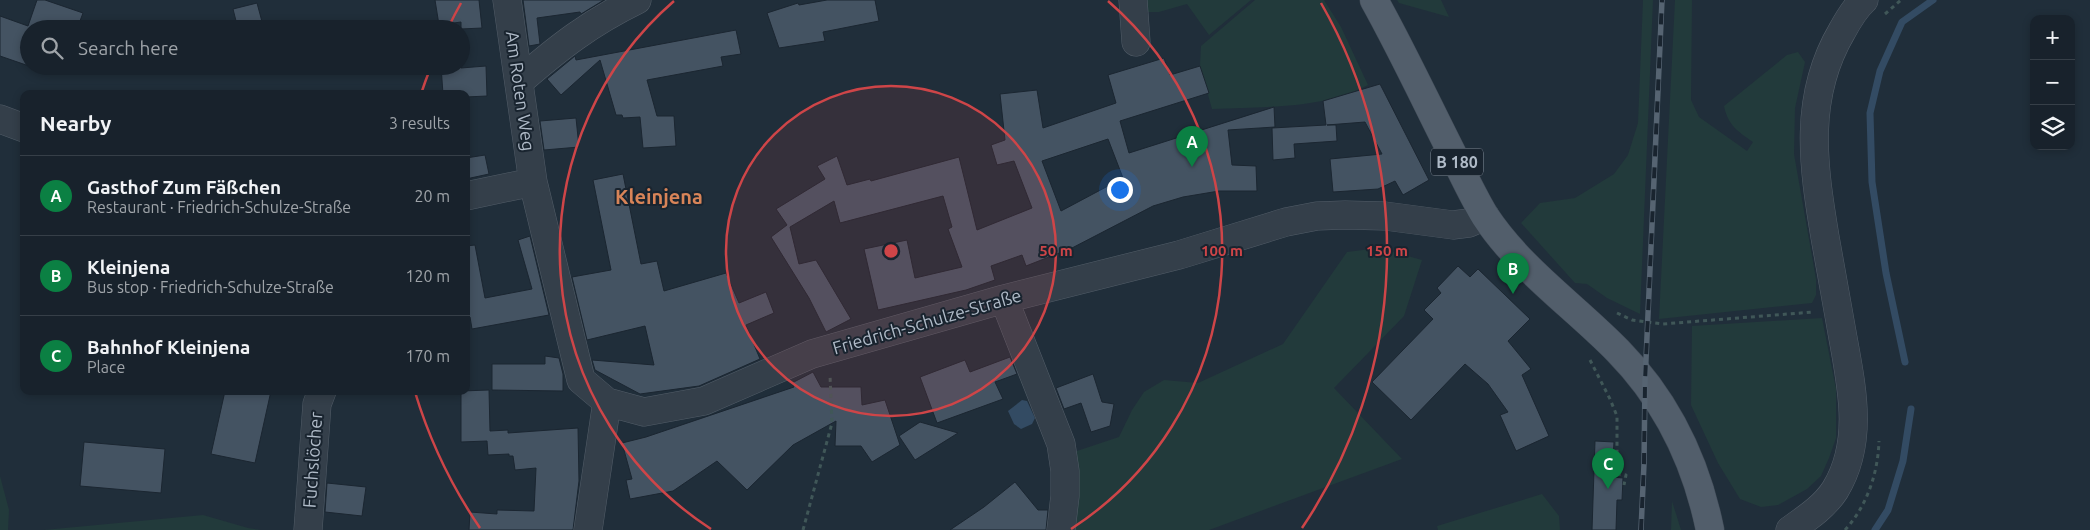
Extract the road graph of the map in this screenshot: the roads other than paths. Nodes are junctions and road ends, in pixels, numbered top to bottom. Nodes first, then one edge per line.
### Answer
1 (507, 0) edge
2 (637, 0) edge
3 (1133, 0) edge
4 (1374, 0) edge
5 (1873, 9) edge
6 (1136, 42) dead end
7 (520, 81) junction
8 (0, 119) edge
9 (20, 126) edge
10 (533, 182) junction
11 (470, 195) edge
12 (1485, 216) junction
13 (1004, 299) junction
14 (320, 395) edge
15 (607, 402) junction
16 (308, 530) edge
17 (588, 530) edge
18 (1061, 530) edge
19 (1710, 530) edge
20 (1790, 530) edge

1 - 7 street, Am Roten Weg
2 - 7 street
3 - 6 street
4 - 12 main road, B 180
5 - 20 street
7 - 10 street, Am Roten Weg
8 - 9 street
10 - 11 street
10 - 15 street, Friedrich-Schulze-Straße
12 - 13 street, Friedrich-Schulze-Straße
12 - 19 main road, B 180
13 - 15 street, Friedrich-Schulze-Straße
13 - 18 street
14 - 16 street, Fuchslöcher
15 - 17 street

